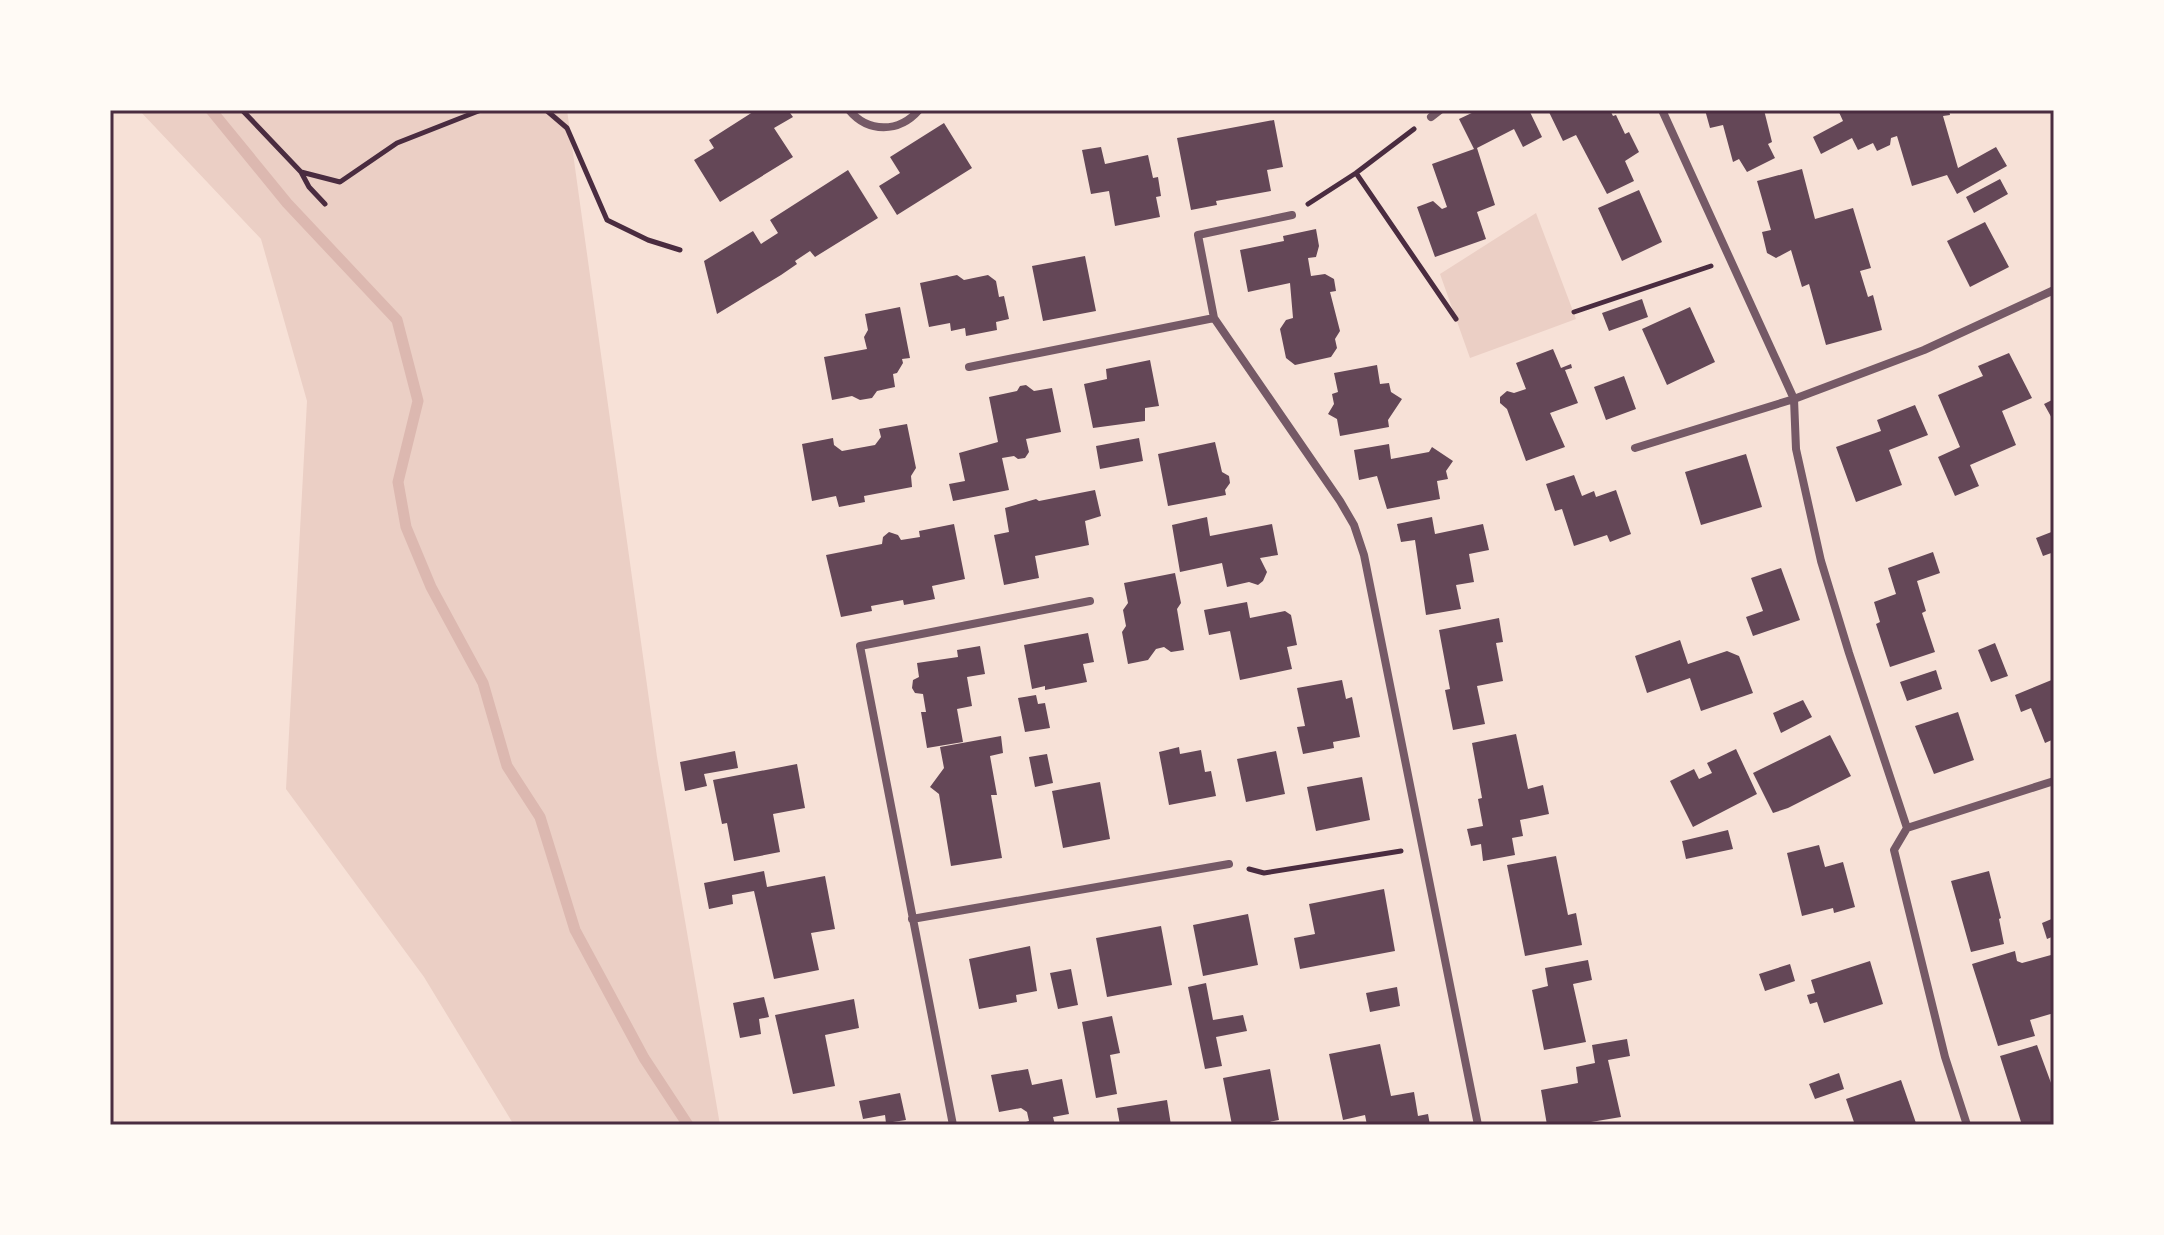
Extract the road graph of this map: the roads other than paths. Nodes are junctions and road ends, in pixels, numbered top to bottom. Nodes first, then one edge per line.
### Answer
1 (849, 110) edge
2 (919, 110) edge
3 (1440, 110) edge
4 (1662, 110) edge
5 (1431, 117) road end
6 (1292, 215) road end
7 (2054, 290) edge
8 (1214, 318) junction
9 (969, 367) dead end
10 (1794, 399) junction
11 (1635, 448) dead end
12 (1090, 601) dead end
13 (2054, 781) edge
14 (1907, 828) junction
15 (1229, 864) road end
16 (912, 919) junction
17 (953, 1125) edge
18 (1478, 1125) edge
19 (1967, 1125) edge

1 - 2 street
3 - 5 street
4 - 10 street
6 - 8 street
7 - 10 street
8 - 9 street
8 - 18 street
10 - 11 street
10 - 14 street
12 - 16 street
13 - 14 street
14 - 19 street
15 - 16 street
16 - 17 street

